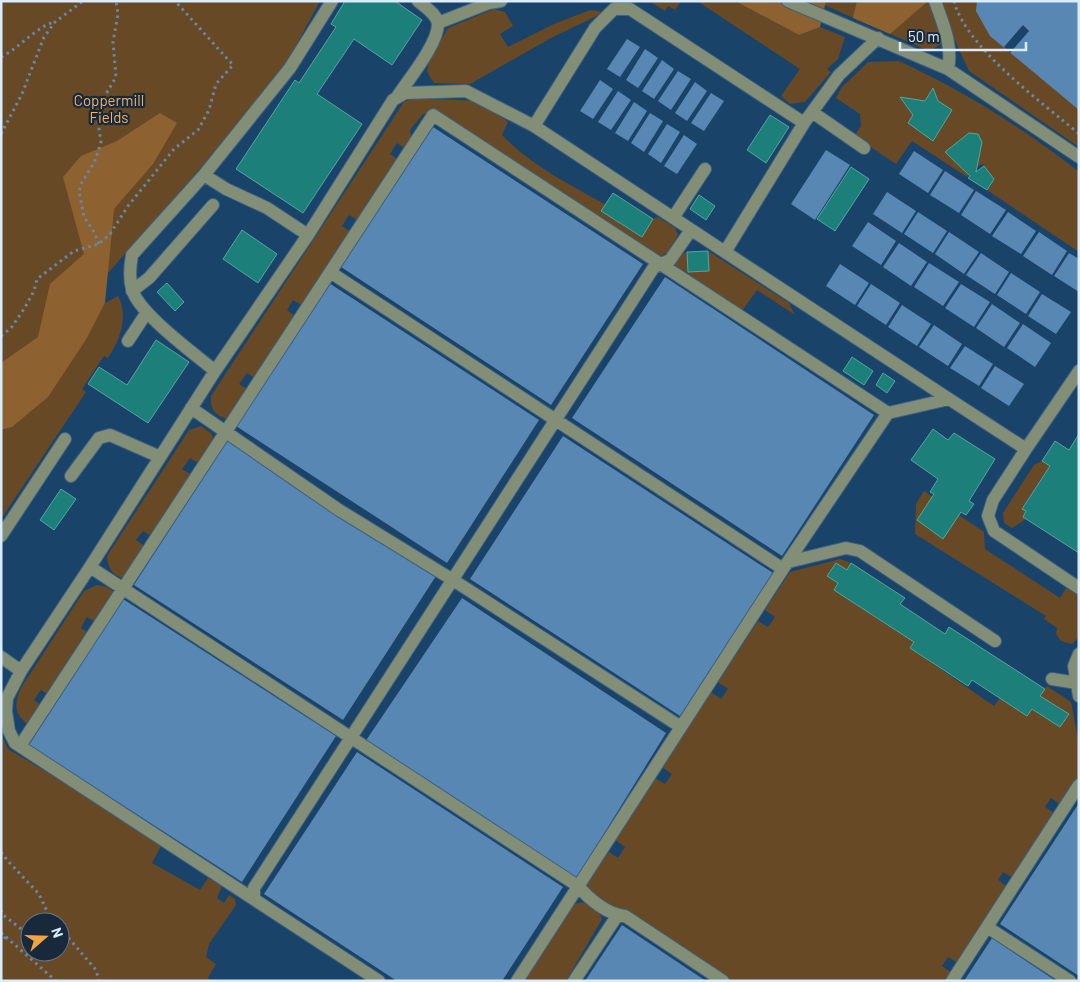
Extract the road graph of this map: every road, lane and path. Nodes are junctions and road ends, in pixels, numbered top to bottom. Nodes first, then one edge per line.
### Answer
1 (83, 1) edge
2 (116, 1) edge
3 (175, 1) edge
4 (332, 1) edge
5 (418, 1) edge
6 (501, 1) edge
7 (788, 1) edge
8 (935, 1) edge
9 (954, 1) edge
10 (55, 22) junction
11 (438, 23) junction
12 (878, 38) junction
13 (1, 57) edge
14 (948, 69) junction
15 (395, 99) junction
16 (812, 112) junction
17 (804, 123) junction
18 (534, 126) junction
19 (1, 134) edge
20 (1079, 134) edge
21 (864, 148) dead end
22 (1079, 157) edge
23 (705, 169) dead end
24 (204, 175) junction
25 (213, 205) dead end
26 (673, 218) junction
27 (691, 230) junction
28 (308, 235) junction
29 (99, 244) junction
30 (725, 252) junction
31 (660, 264) junction
32 (330, 272) junction
33 (132, 291) junction
34 (147, 312) junction
35 (1, 336) edge
36 (128, 341) dead end
37 (214, 371) junction
38 (1079, 371) edge
39 (949, 399) junction
40 (191, 408) junction
41 (888, 413) junction
42 (556, 420) junction
43 (226, 432) junction
44 (65, 438) dead end
45 (1026, 450) junction
46 (160, 457) junction
47 (71, 476) dead end
48 (1, 536) edge
49 (785, 566) junction
50 (90, 567) junction
51 (454, 580) junction
52 (1079, 588) edge
53 (124, 590) junction
54 (995, 641) dead end
55 (1079, 654) edge
56 (1, 657) edge
57 (20, 671) junction
58 (1052, 679) dead end
59 (1078, 689) edge
60 (681, 727) junction
61 (351, 738) junction
62 (20, 746) junction
63 (1079, 785) edge
64 (1, 852) edge
65 (578, 886) junction
66 (254, 898) junction
67 (1, 910) edge
68 (46, 912) edge
69 (2, 914) edge
70 (617, 916) junction
71 (987, 927) junction
72 (20, 928) edge
73 (1, 933) edge
74 (6, 937) junction
75 (70, 939) edge
76 (1, 941) edge
77 (20, 950) edge
78 (36, 962) edge
79 (56, 981) edge
80 (99, 981) edge
81 (379, 981) edge
82 (516, 981) edge
83 (574, 981) edge
84 (723, 981) edge
85 (952, 981) edge
86 (1070, 981) edge

1 - 10 path
2 - 29 path
3 - 29 path
4 - 24 street
5 - 11 street
6 - 11 street
7 - 12 street
8 - 14 street
9 - 20 path
10 - 13 path
10 - 19 path
11 - 15 street
12 - 14 street
12 - 16 street
14 - 22 street
15 - 18 street
15 - 28 street
16 - 17 street
16 - 21 street
17 - 18 street
17 - 30 street
18 - 26 street
23 - 26 street
24 - 28 street
24 - 33 street
25 - 33 street
26 - 27 street
27 - 30 street
27 - 31 street
28 - 37 street
29 - 35 path
30 - 39 street
31 - 32 street
31 - 41 street
31 - 42 street
32 - 42 street
32 - 43 street
33 - 34 street
34 - 36 street
34 - 37 street
37 - 40 street
38 - 45 street
39 - 41 street
39 - 45 street
40 - 43 street
40 - 46 street
41 - 49 street
42 - 49 street
42 - 51 street
43 - 51 street
43 - 53 street
44 - 48 street
45 - 52 street
46 - 47 street
46 - 50 street
49 - 54 street
49 - 60 street
50 - 53 street
50 - 57 street
51 - 60 street
51 - 61 street
53 - 61 street
53 - 62 street
55 - 59 street
56 - 57 street
57 - 62 street
58 - 59 street
60 - 65 street
61 - 65 street
61 - 66 street
62 - 66 street
63 - 71 street
64 - 68 path
65 - 70 street
65 - 82 street
66 - 81 street
67 - 69 path
69 - 72 path
70 - 83 street
70 - 84 street
71 - 85 street
71 - 86 street
73 - 74 path
74 - 76 path
74 - 77 path
75 - 80 path
78 - 79 path

